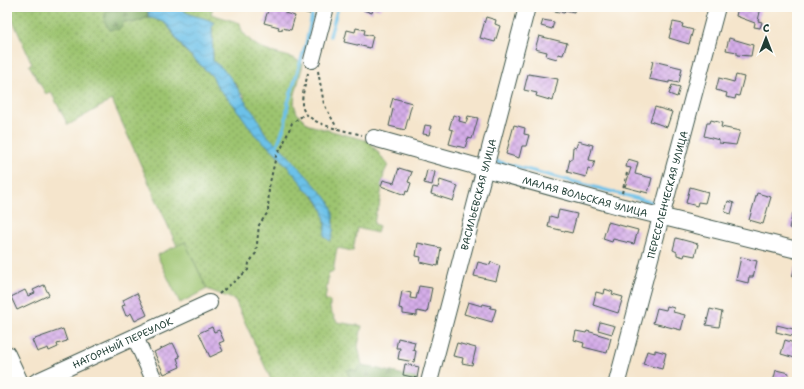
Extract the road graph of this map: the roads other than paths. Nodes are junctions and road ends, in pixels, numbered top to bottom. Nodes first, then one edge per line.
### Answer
1 (326, 7) edge
2 (526, 7) edge
3 (717, 7) edge
4 (312, 60) road end
5 (374, 138) road end
6 (483, 170) junction
7 (660, 217) junction
8 (797, 250) edge
9 (209, 303) road end
10 (135, 337) junction
11 (7, 354) edge
12 (20, 382) edge
13 (36, 382) edge
14 (155, 382) edge
15 (429, 382) edge
16 (618, 382) edge

1 - 4 street
2 - 6 street, ВАСИЛЬЕВСКАЯ УЛИЦА
3 - 7 street, ПЕРЕСЕЛЕНЧЕСКАЯ УЛИЦА
5 - 6 street, МАЛАЯ ВОЛЬСКАЯ УЛИЦА
6 - 7 street, МАЛАЯ ВОЛЬСКАЯ УЛИЦА
6 - 15 street, ВАСИЛЬЕВСКАЯ УЛИЦА
7 - 8 street, МАЛАЯ ВОЛЬСКАЯ УЛИЦА
7 - 16 street, ПЕРЕСЕЛЕНЧЕСКАЯ УЛИЦА
9 - 10 street, НАГОРНЫЙ ПЕРЕУЛОК
10 - 13 street, НАГОРНЫЙ ПЕРЕУЛОК
10 - 14 street
11 - 12 street

